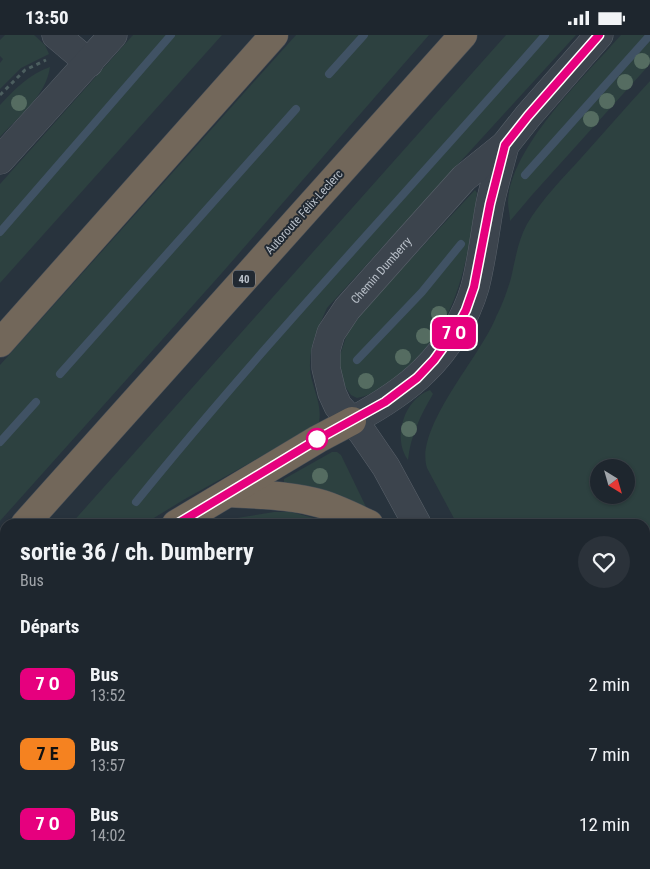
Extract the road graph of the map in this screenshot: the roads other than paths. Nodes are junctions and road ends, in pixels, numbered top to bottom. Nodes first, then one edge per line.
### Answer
1 (113, 35) edge
2 (274, 35) edge
3 (463, 35) edge
4 (599, 35) edge
5 (54, 46) edge
6 (88, 63) junction
7 (505, 145) junction
8 (0, 161) edge
9 (0, 343) edge
10 (352, 421) junction
11 (229, 493) junction
12 (29, 519) edge
13 (185, 519) edge
14 (358, 519) edge
15 (414, 519) edge

1 - 6 street
2 - 9 highway
3 - 12 highway, Autoroute Félix-Leclerc / 40
4 - 7 street, Chemin Dumberry
5 - 6 street
6 - 8 street
7 - 10 street, Chemin Dumberry
7 - 10 street, Chemin Dumberry
10 - 11 highway
10 - 15 street, Chemin Dumberry
11 - 13 highway
11 - 14 highway

